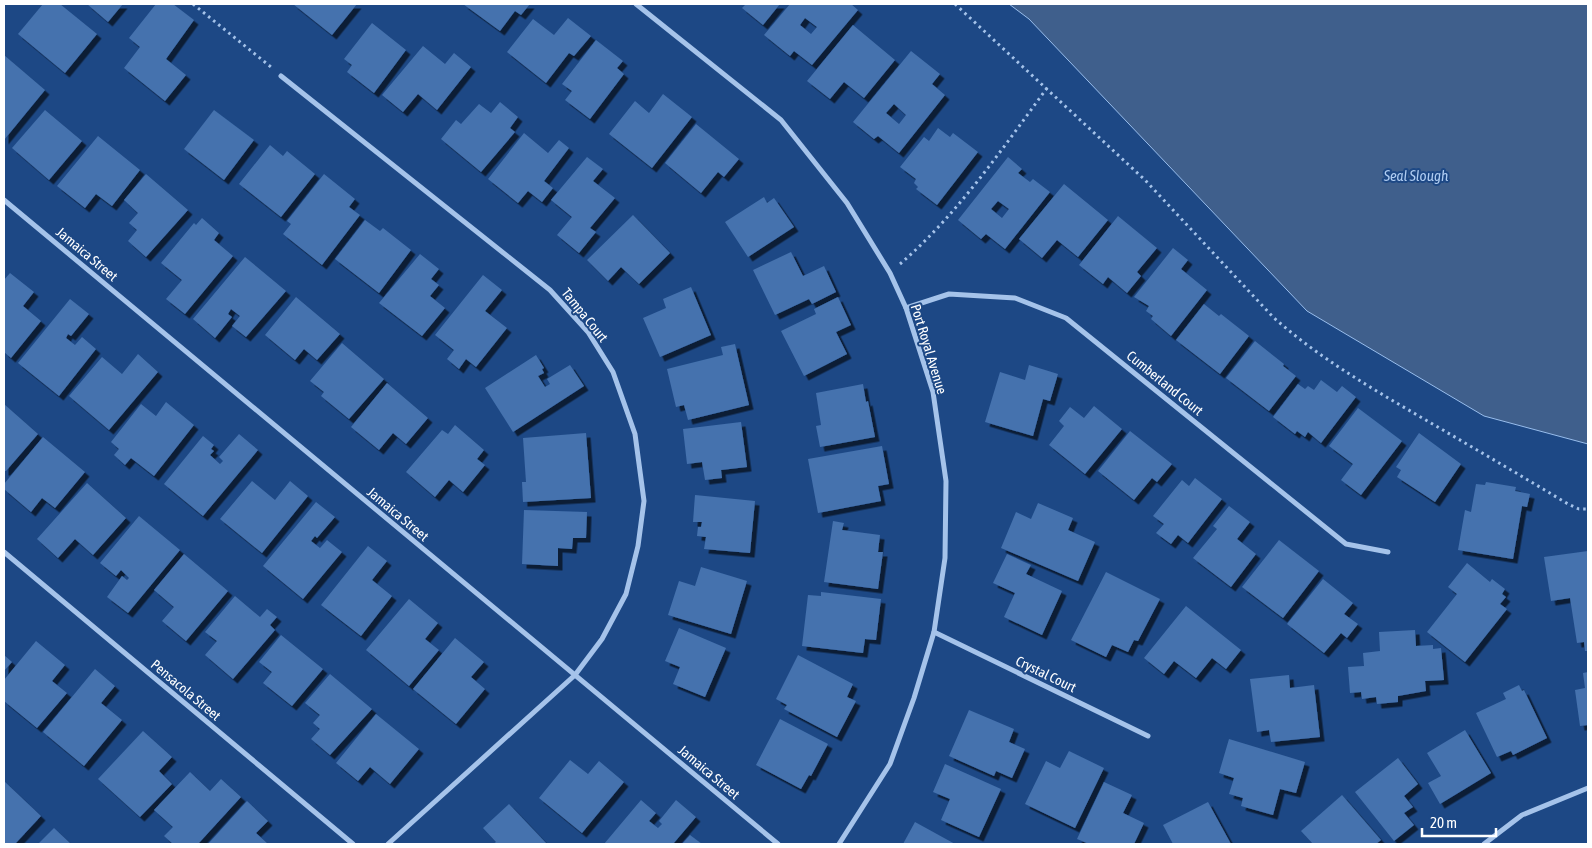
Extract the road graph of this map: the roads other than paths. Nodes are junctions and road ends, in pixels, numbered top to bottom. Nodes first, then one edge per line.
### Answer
1 (636, 4) edge
2 (281, 76) road end
3 (4, 200) edge
4 (906, 308) junction
5 (4, 552) edge
6 (1388, 552) dead end
7 (934, 632) junction
8 (575, 675) junction
9 (1148, 736) dead end
10 (1588, 788) edge
11 (353, 844) edge
12 (388, 844) edge
13 (778, 844) edge
14 (839, 844) edge
15 (1484, 844) edge

1 - 4 street, Port Royal Avenue
2 - 8 street, Tampa Court
3 - 8 street, Jamaica Street
4 - 6 street, Cumberland Court
4 - 7 street, Port Royal Avenue
5 - 11 street, Pensacola Street
7 - 9 street, Crystal Court
7 - 14 street, Port Royal Avenue
8 - 12 street
8 - 13 street, Jamaica Street
10 - 15 street

